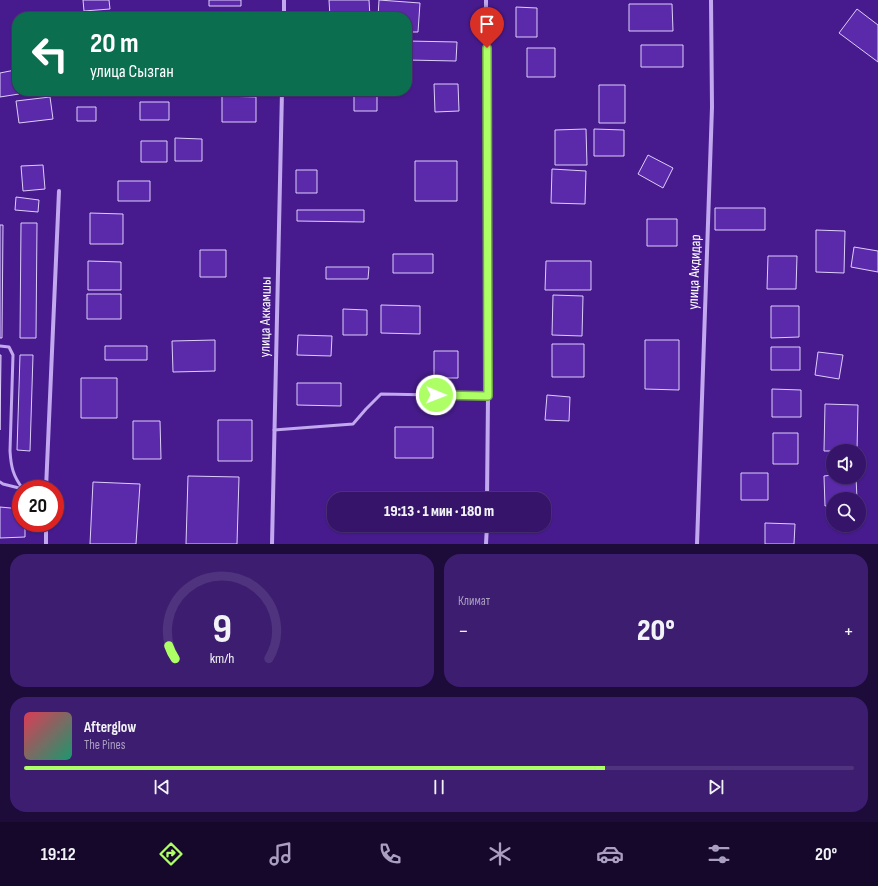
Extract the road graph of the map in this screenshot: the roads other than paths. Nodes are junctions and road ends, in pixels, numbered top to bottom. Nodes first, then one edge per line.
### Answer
1 (284, 0) edge
2 (486, 0) edge
3 (711, 0) edge
4 (284, 12) edge
5 (282, 96) edge
6 (59, 191) dead end
7 (0, 346) edge
8 (488, 396) junction
9 (274, 430) junction
10 (17, 480) edge
11 (46, 480) edge
12 (0, 482) edge
13 (12, 486) edge
14 (487, 492) edge
15 (46, 532) edge
16 (487, 532) edge
17 (46, 544) edge
18 (272, 544) edge
19 (486, 544) edge
20 (697, 544) edge

1 - 4 street
2 - 8 street
3 - 20 street, улица Акдидар
5 - 9 street, улица Аккамшы
6 - 11 street
7 - 10 lane
8 - 9 lane
8 - 14 street
9 - 18 street, улица Аккамшы
12 - 13 lane
15 - 17 street
16 - 19 street

